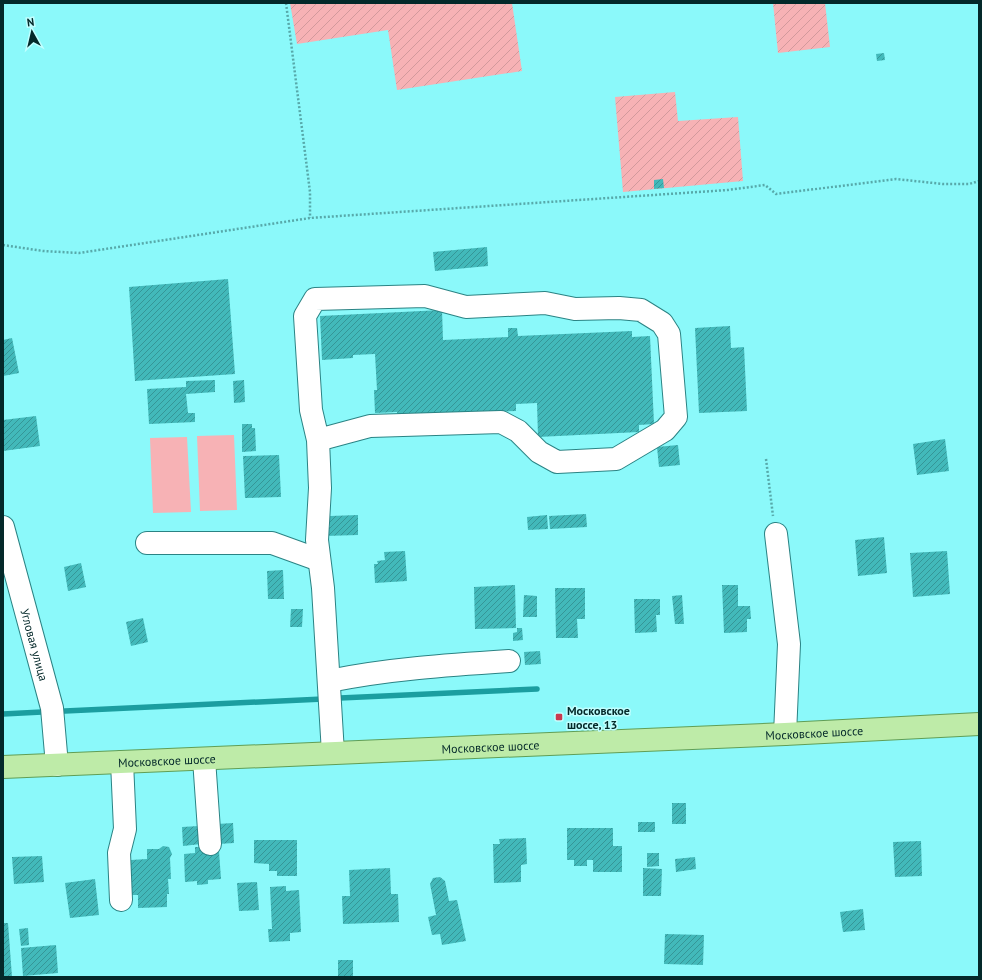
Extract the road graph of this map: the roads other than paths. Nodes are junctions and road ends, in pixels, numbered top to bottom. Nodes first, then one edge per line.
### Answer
1 (318, 440) junction
2 (3, 527) edge
3 (776, 534) road end
4 (147, 543) dead end
5 (319, 560) junction
6 (509, 661) dead end
7 (329, 682) junction
8 (979, 724) edge
9 (785, 734) junction
10 (334, 754) junction
11 (204, 759) junction
12 (122, 762) junction
13 (57, 765) junction
14 (3, 768) edge
15 (210, 844) dead end
16 (121, 900) dead end

1 - 1 street
1 - 5 street
2 - 13 street, Угловая улица
3 - 9 street
4 - 5 street
5 - 7 street
6 - 7 street
7 - 10 street
8 - 9 main road, Московское шоссе
9 - 10 main road, Московское шоссе
10 - 11 main road, Московское шоссе
11 - 12 main road, Московское шоссе
11 - 15 street
12 - 13 main road, Московское шоссе
12 - 16 street
13 - 14 main road, Московское шоссе

